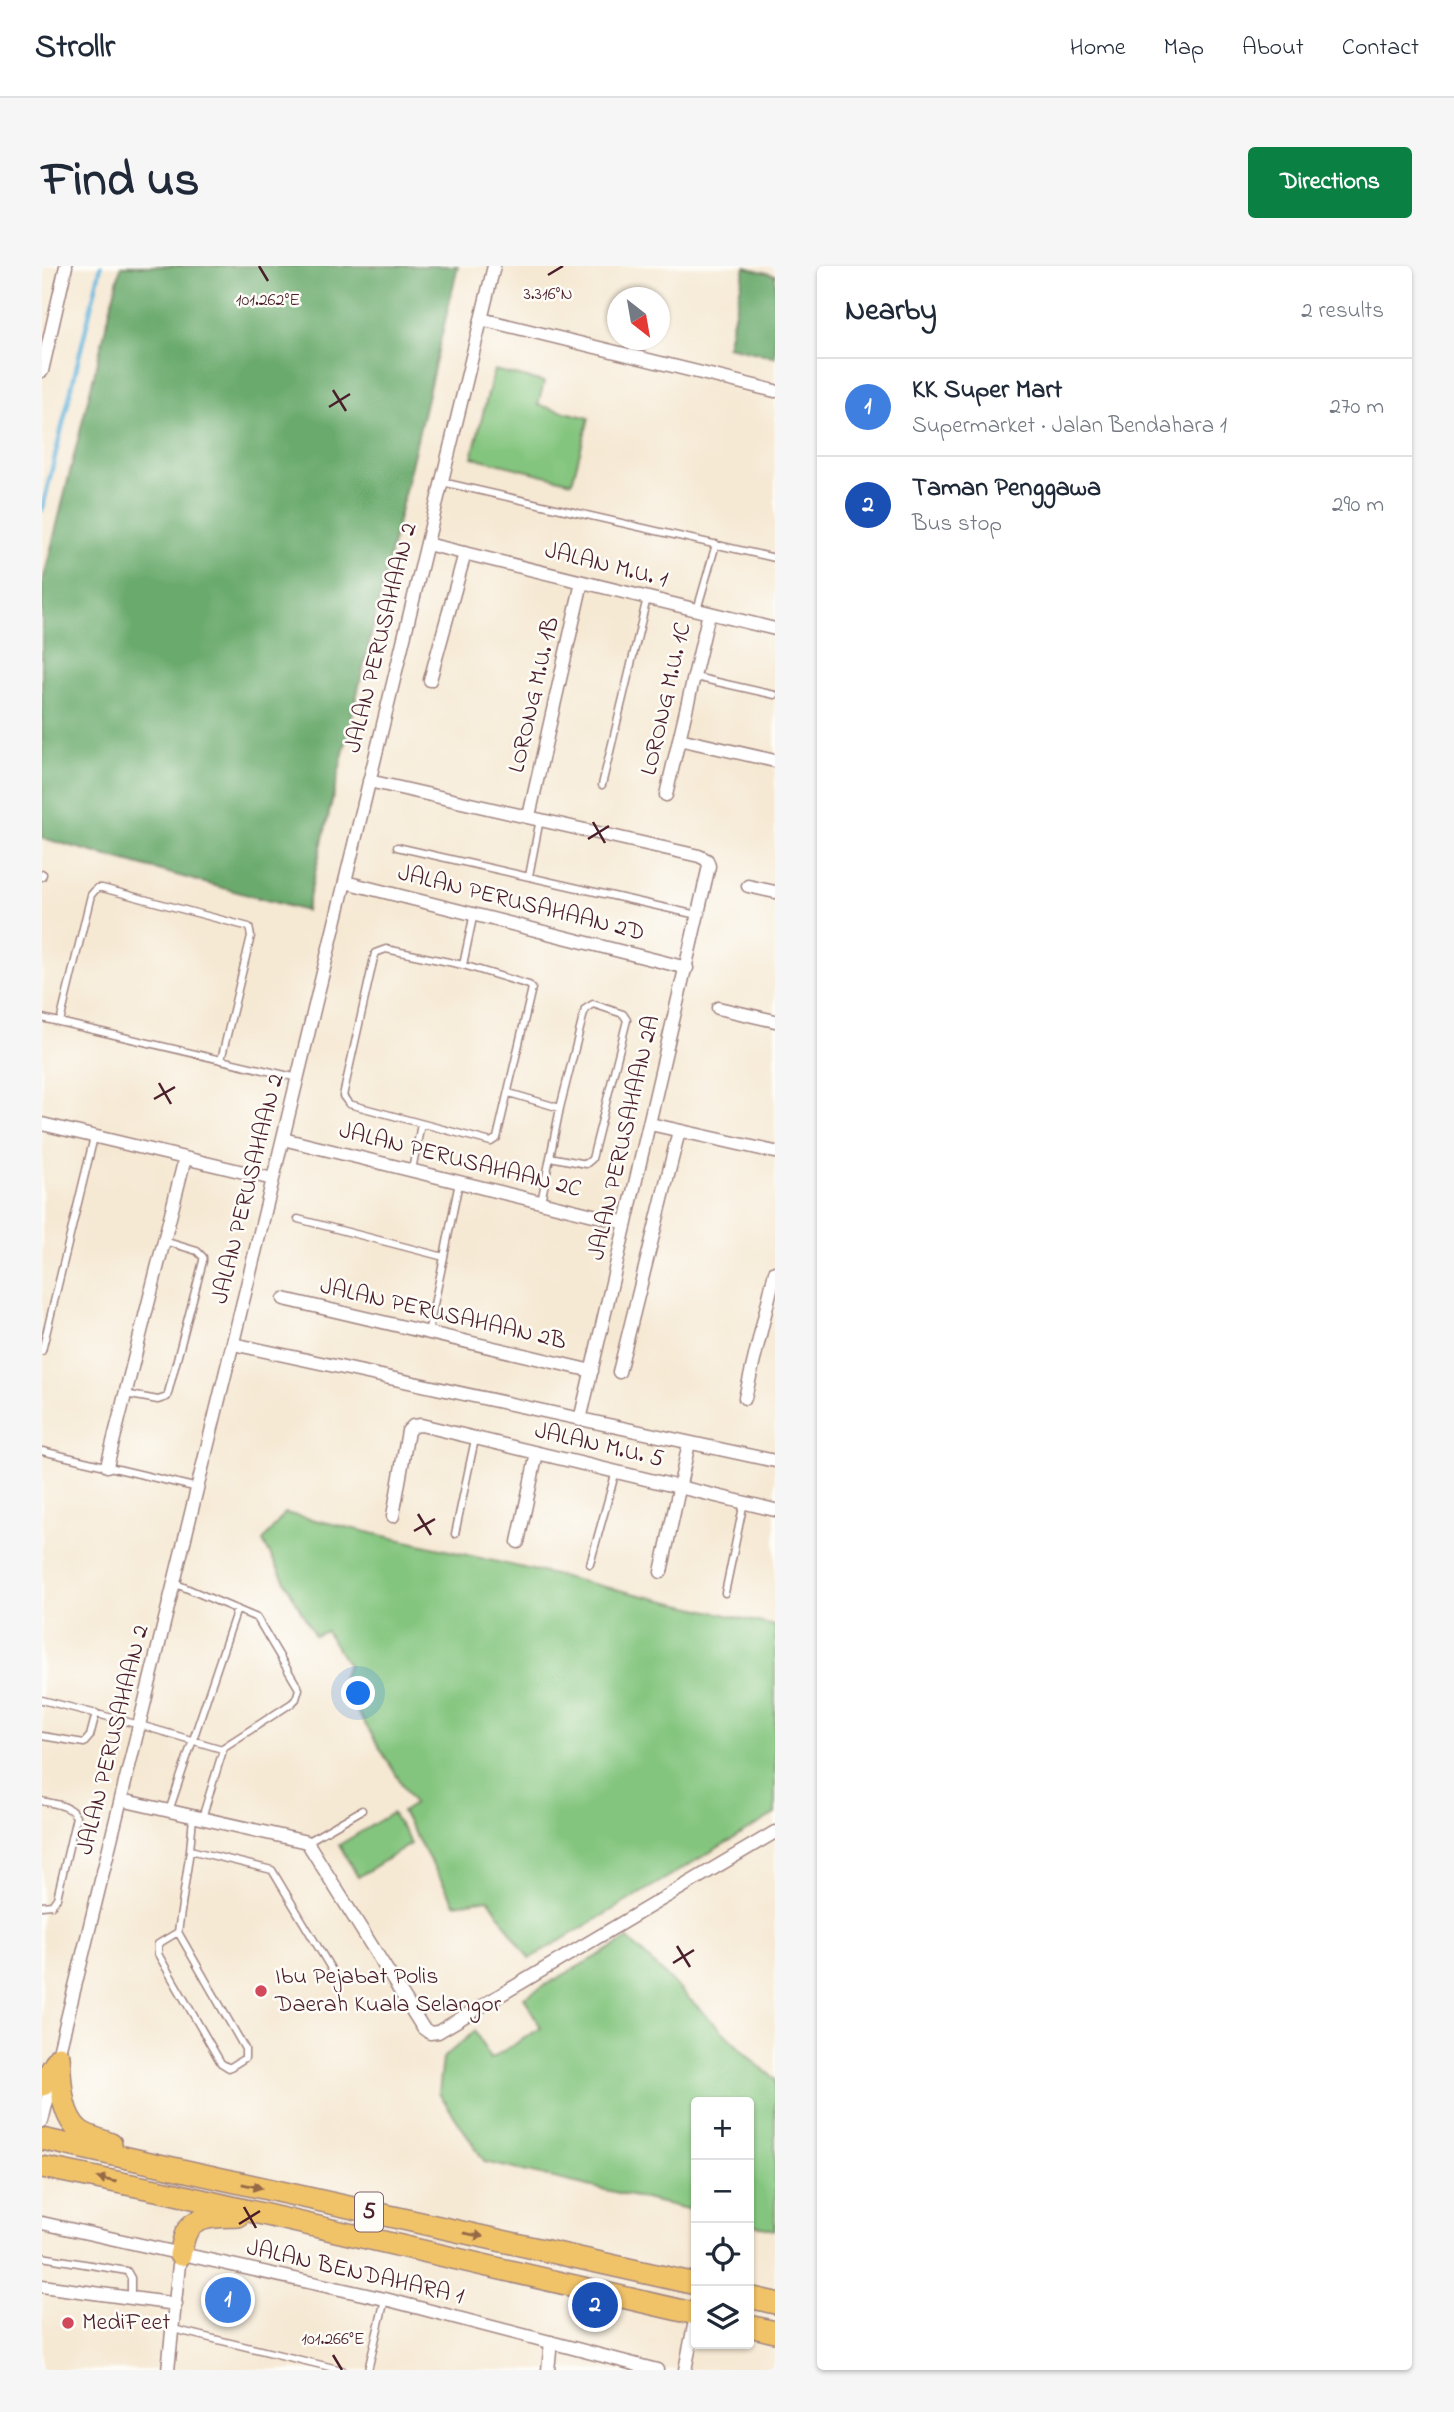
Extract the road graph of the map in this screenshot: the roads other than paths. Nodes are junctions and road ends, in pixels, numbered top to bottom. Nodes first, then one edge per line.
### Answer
1 (66, 266) edge
2 (494, 266) edge
3 (481, 319) junction
4 (42, 371) edge
5 (775, 391) edge
6 (442, 482) junction
7 (427, 544) junction
8 (716, 544) junction
9 (465, 553) junction
10 (775, 558) edge
11 (582, 582) junction
12 (647, 598) junction
13 (703, 612) junction
14 (775, 629) edge
15 (694, 677) junction
16 (430, 680) dead end
17 (775, 695) edge
18 (679, 739) junction
19 (775, 761) edge
20 (369, 781) junction
21 (602, 785) dead end
22 (666, 795) dead end
23 (535, 817) junction
24 (397, 847) dead end
25 (529, 876) junction
26 (345, 882) junction
27 (748, 886) dead end
28 (775, 892) edge
29 (474, 913) junction
30 (699, 915) junction
31 (463, 965) junction
32 (687, 968) junction
33 (719, 1008) dead end
34 (42, 1018) edge
35 (775, 1021) edge
36 (60, 1022) junction
37 (221, 1060) junction
38 (298, 1078) junction
39 (509, 1093) junction
40 (561, 1108) junction
41 (421, 1124) junction
42 (650, 1124) junction
43 (42, 1125) edge
44 (679, 1132) junction
45 (94, 1137) junction
46 (283, 1139) junction
47 (775, 1152) edge
48 (550, 1157) junction
49 (185, 1158) junction
50 (411, 1171) junction
51 (273, 1179) junction
52 (459, 1182) junction
53 (541, 1202) junction
54 (298, 1219) dead end
55 (626, 1223) junction
56 (164, 1241) junction
57 (444, 1257) junction
58 (775, 1272) edge
59 (284, 1299) dead end
60 (428, 1333) junction
61 (233, 1344) junction
62 (42, 1351) edge
63 (592, 1371) junction
64 (619, 1372) dead end
65 (125, 1394) junction
66 (744, 1398) dead end
67 (580, 1420) junction
68 (475, 1439) junction
69 (689, 1443) junction
70 (42, 1451) edge
71 (537, 1453) junction
72 (775, 1461) edge
73 (107, 1466) junction
74 (616, 1471) junction
75 (680, 1487) junction
76 (198, 1488) junction
77 (744, 1502) junction
78 (775, 1510) edge
79 (393, 1516) dead end
80 (455, 1534) dead end
81 (518, 1542) dead end
82 (590, 1564) dead end
83 (661, 1572) dead end
84 (174, 1583) junction
85 (725, 1593) dead end
86 (237, 1609) junction
87 (42, 1700) edge
88 (96, 1713) junction
89 (140, 1725) junction
90 (42, 1736) edge
91 (193, 1740) junction
92 (222, 1749) junction
93 (121, 1800) junction
94 (42, 1801) edge
95 (362, 1810) dead end
96 (169, 1811) junction
97 (197, 1818) junction
98 (775, 1832) edge
99 (307, 1842) junction
100 (190, 1850) junction
101 (42, 1906) edge
102 (178, 1932) junction
103 (336, 1977) dead end
104 (59, 2057) junction
105 (42, 2085) edge
106 (42, 2121) edge
107 (42, 2140) edge
108 (42, 2167) edge
109 (218, 2180) junction
110 (261, 2215) junction
111 (42, 2223) edge
112 (180, 2255) junction
113 (42, 2257) edge
114 (691, 2283) edge
115 (42, 2286) edge
116 (131, 2298) junction
117 (754, 2299) edge
118 (384, 2300) junction
119 (754, 2303) edge
120 (176, 2304) junction
121 (775, 2305) edge
122 (691, 2314) edge
123 (754, 2327) edge
124 (173, 2329) junction
125 (775, 2332) edge
126 (691, 2340) edge
127 (551, 2343) junction
128 (168, 2370) edge
129 (342, 2370) edge
130 (368, 2370) edge
131 (548, 2370) edge
132 (657, 2370) edge
133 (685, 2370) edge

1 - 4 street
2 - 3 street, JALAN PERUSAHAAN 2
3 - 5 street
3 - 6 street, JALAN PERUSAHAAN 2
6 - 7 street, JALAN PERUSAHAAN 2
6 - 8 lane
7 - 9 street, JALAN M.U. 1
7 - 20 street, JALAN PERUSAHAAN 2
8 - 10 lane
8 - 13 lane
9 - 11 street, JALAN M.U. 1
9 - 16 street
11 - 12 street, JALAN M.U. 1
11 - 23 street, LORONG M.U. 1B
12 - 13 street, JALAN M.U. 1
12 - 21 lane
13 - 14 street, JALAN M.U. 1
13 - 15 street, LORONG M.U. 1C
15 - 17 lane
15 - 18 street, LORONG M.U. 1C
18 - 19 street
18 - 22 street, LORONG M.U. 1C
20 - 23 street
20 - 26 street, JALAN PERUSAHAAN 2
23 - 25 lane
23 - 30 street, JALAN PERUSAHAAN 2A
24 - 25 lane
25 - 30 lane
26 - 29 street, JALAN PERUSAHAAN 2D
26 - 38 street, JALAN PERUSAHAAN 2
27 - 28 street
29 - 31 lane
29 - 32 street, JALAN PERUSAHAAN 2D
30 - 32 street, JALAN PERUSAHAAN 2A
31 - 39 lane
31 - 41 lane
32 - 42 street, JALAN PERUSAHAAN 2A
33 - 35 street
34 - 36 lane
36 - 37 lane
36 - 37 lane
37 - 38 lane
38 - 46 street, JALAN PERUSAHAAN 2
39 - 40 lane
39 - 41 lane
40 - 48 lane
40 - 48 lane
41 - 50 lane
42 - 44 street
42 - 55 street, JALAN PERUSAHAAN 2A
43 - 45 street
44 - 47 street
44 - 64 street
45 - 49 street
45 - 62 lane
46 - 50 street, JALAN PERUSAHAAN 2C
46 - 51 street, JALAN PERUSAHAAN 2
48 - 53 lane
49 - 51 street
49 - 56 street
50 - 52 street, JALAN PERUSAHAAN 2C
51 - 61 street, JALAN PERUSAHAAN 2
52 - 53 street, JALAN PERUSAHAAN 2C
52 - 57 lane
53 - 55 street, JALAN PERUSAHAAN 2C
54 - 57 lane
55 - 63 street, JALAN PERUSAHAAN 2A
56 - 65 street
56 - 65 lane
57 - 60 lane
58 - 66 street
59 - 60 street, JALAN PERUSAHAAN 2B
60 - 63 street, JALAN PERUSAHAAN 2B
61 - 67 street
61 - 76 street, JALAN PERUSAHAAN 2
63 - 67 street, JALAN PERUSAHAAN 2A
65 - 73 street
67 - 69 street
68 - 71 street, JALAN M.U. 5
68 - 79 street, JALAN M.U. 5
68 - 80 lane
69 - 72 street
69 - 75 street
70 - 73 lane
71 - 74 street, JALAN M.U. 5
71 - 81 street
73 - 76 lane
74 - 75 street, JALAN M.U. 5
74 - 82 lane
75 - 77 street, JALAN M.U. 5
75 - 83 street
76 - 84 street, JALAN PERUSAHAAN 2
77 - 78 street, JALAN M.U. 5
77 - 85 lane
84 - 86 lane
84 - 89 street, JALAN PERUSAHAAN 2
86 - 91 lane
86 - 92 lane
87 - 88 lane
88 - 89 lane
88 - 90 lane
89 - 91 lane
89 - 93 street, JALAN PERUSAHAAN 2
91 - 92 lane
91 - 96 lane
92 - 97 lane
93 - 96 street
93 - 104 street, JALAN PERUSAHAAN 2
94 - 101 lane
95 - 99 lane
96 - 97 street
97 - 99 street
97 - 100 lane
98 - 99 street
100 - 102 lane
100 - 103 lane
102 - 102 lane
104 - 105 highway
104 - 106 street, JALAN PERUSAHAAN 2
104 - 109 highway
107 - 109 highway, 5
110 -> 108 highway, 5
109 -> 114 highway, 5
110 - 112 highway
110 - 122 highway, 5
111 - 112 street, JALAN BENDAHARA 1
112 - 118 street, JALAN BENDAHARA 1
112 - 120 street
113 - 116 lane
115 - 116 street
116 - 120 street
117 - 121 highway
118 - 127 street, JALAN BENDAHARA 1
118 - 130 lane
119 - 121 highway
120 - 124 street
123 - 125 highway
124 - 128 street
124 - 129 lane
126 - 133 street
127 - 131 street
127 - 132 street, JALAN BENDAHARA 1

